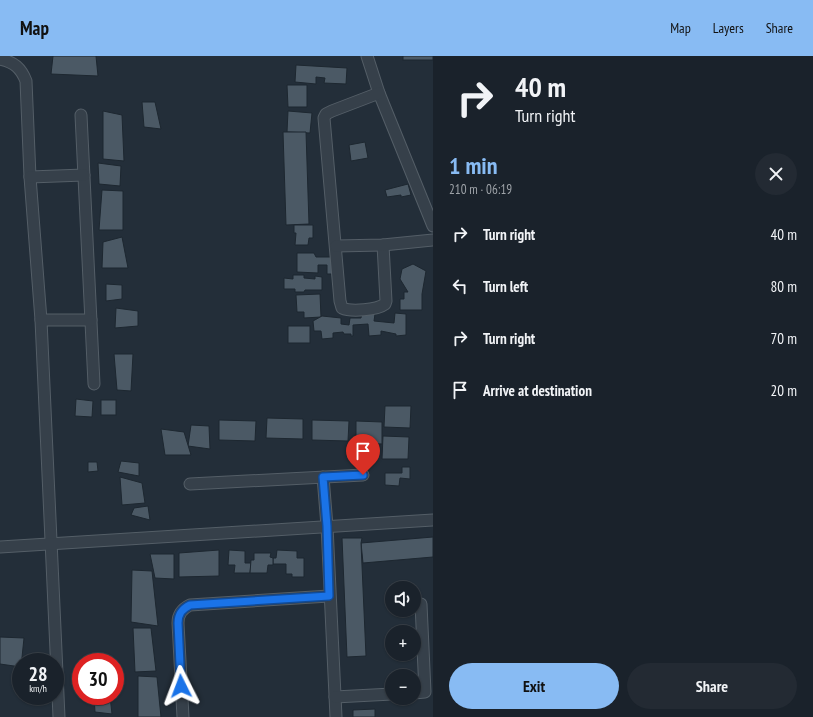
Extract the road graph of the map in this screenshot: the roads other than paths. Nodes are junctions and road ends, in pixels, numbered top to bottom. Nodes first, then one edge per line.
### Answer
1 (367, 56) edge
2 (0, 59) edge
3 (379, 93) junction
4 (81, 115) dead end
5 (84, 175) junction
6 (30, 177) junction
7 (433, 226) edge
8 (433, 240) edge
9 (383, 245) junction
10 (336, 246) junction
11 (41, 320) junction
12 (91, 320) junction
13 (94, 384) dead end
14 (363, 475) dead end
15 (323, 477) junction
16 (190, 484) dead end
17 (433, 520) edge
18 (327, 526) junction
19 (51, 544) junction
20 (0, 547) edge
21 (329, 596) junction
22 (421, 604) dead end
23 (429, 692) edge
24 (385, 694) edge
25 (335, 696) junction
26 (59, 717) edge
27 (183, 717) edge
28 (336, 717) edge

1 - 3 street
2 - 6 street
3 - 7 street
3 - 10 street
4 - 5 street
5 - 6 street
5 - 12 street
6 - 11 street
8 - 9 street
9 - 10 street
9 - 10 street
11 - 12 street
11 - 19 street
12 - 13 street
14 - 15 street
15 - 16 street
15 - 18 street
17 - 18 street
18 - 19 street
18 - 21 street
19 - 20 street
19 - 26 street
21 - 25 street
21 - 27 street
22 - 23 street
24 - 25 street
25 - 28 street

